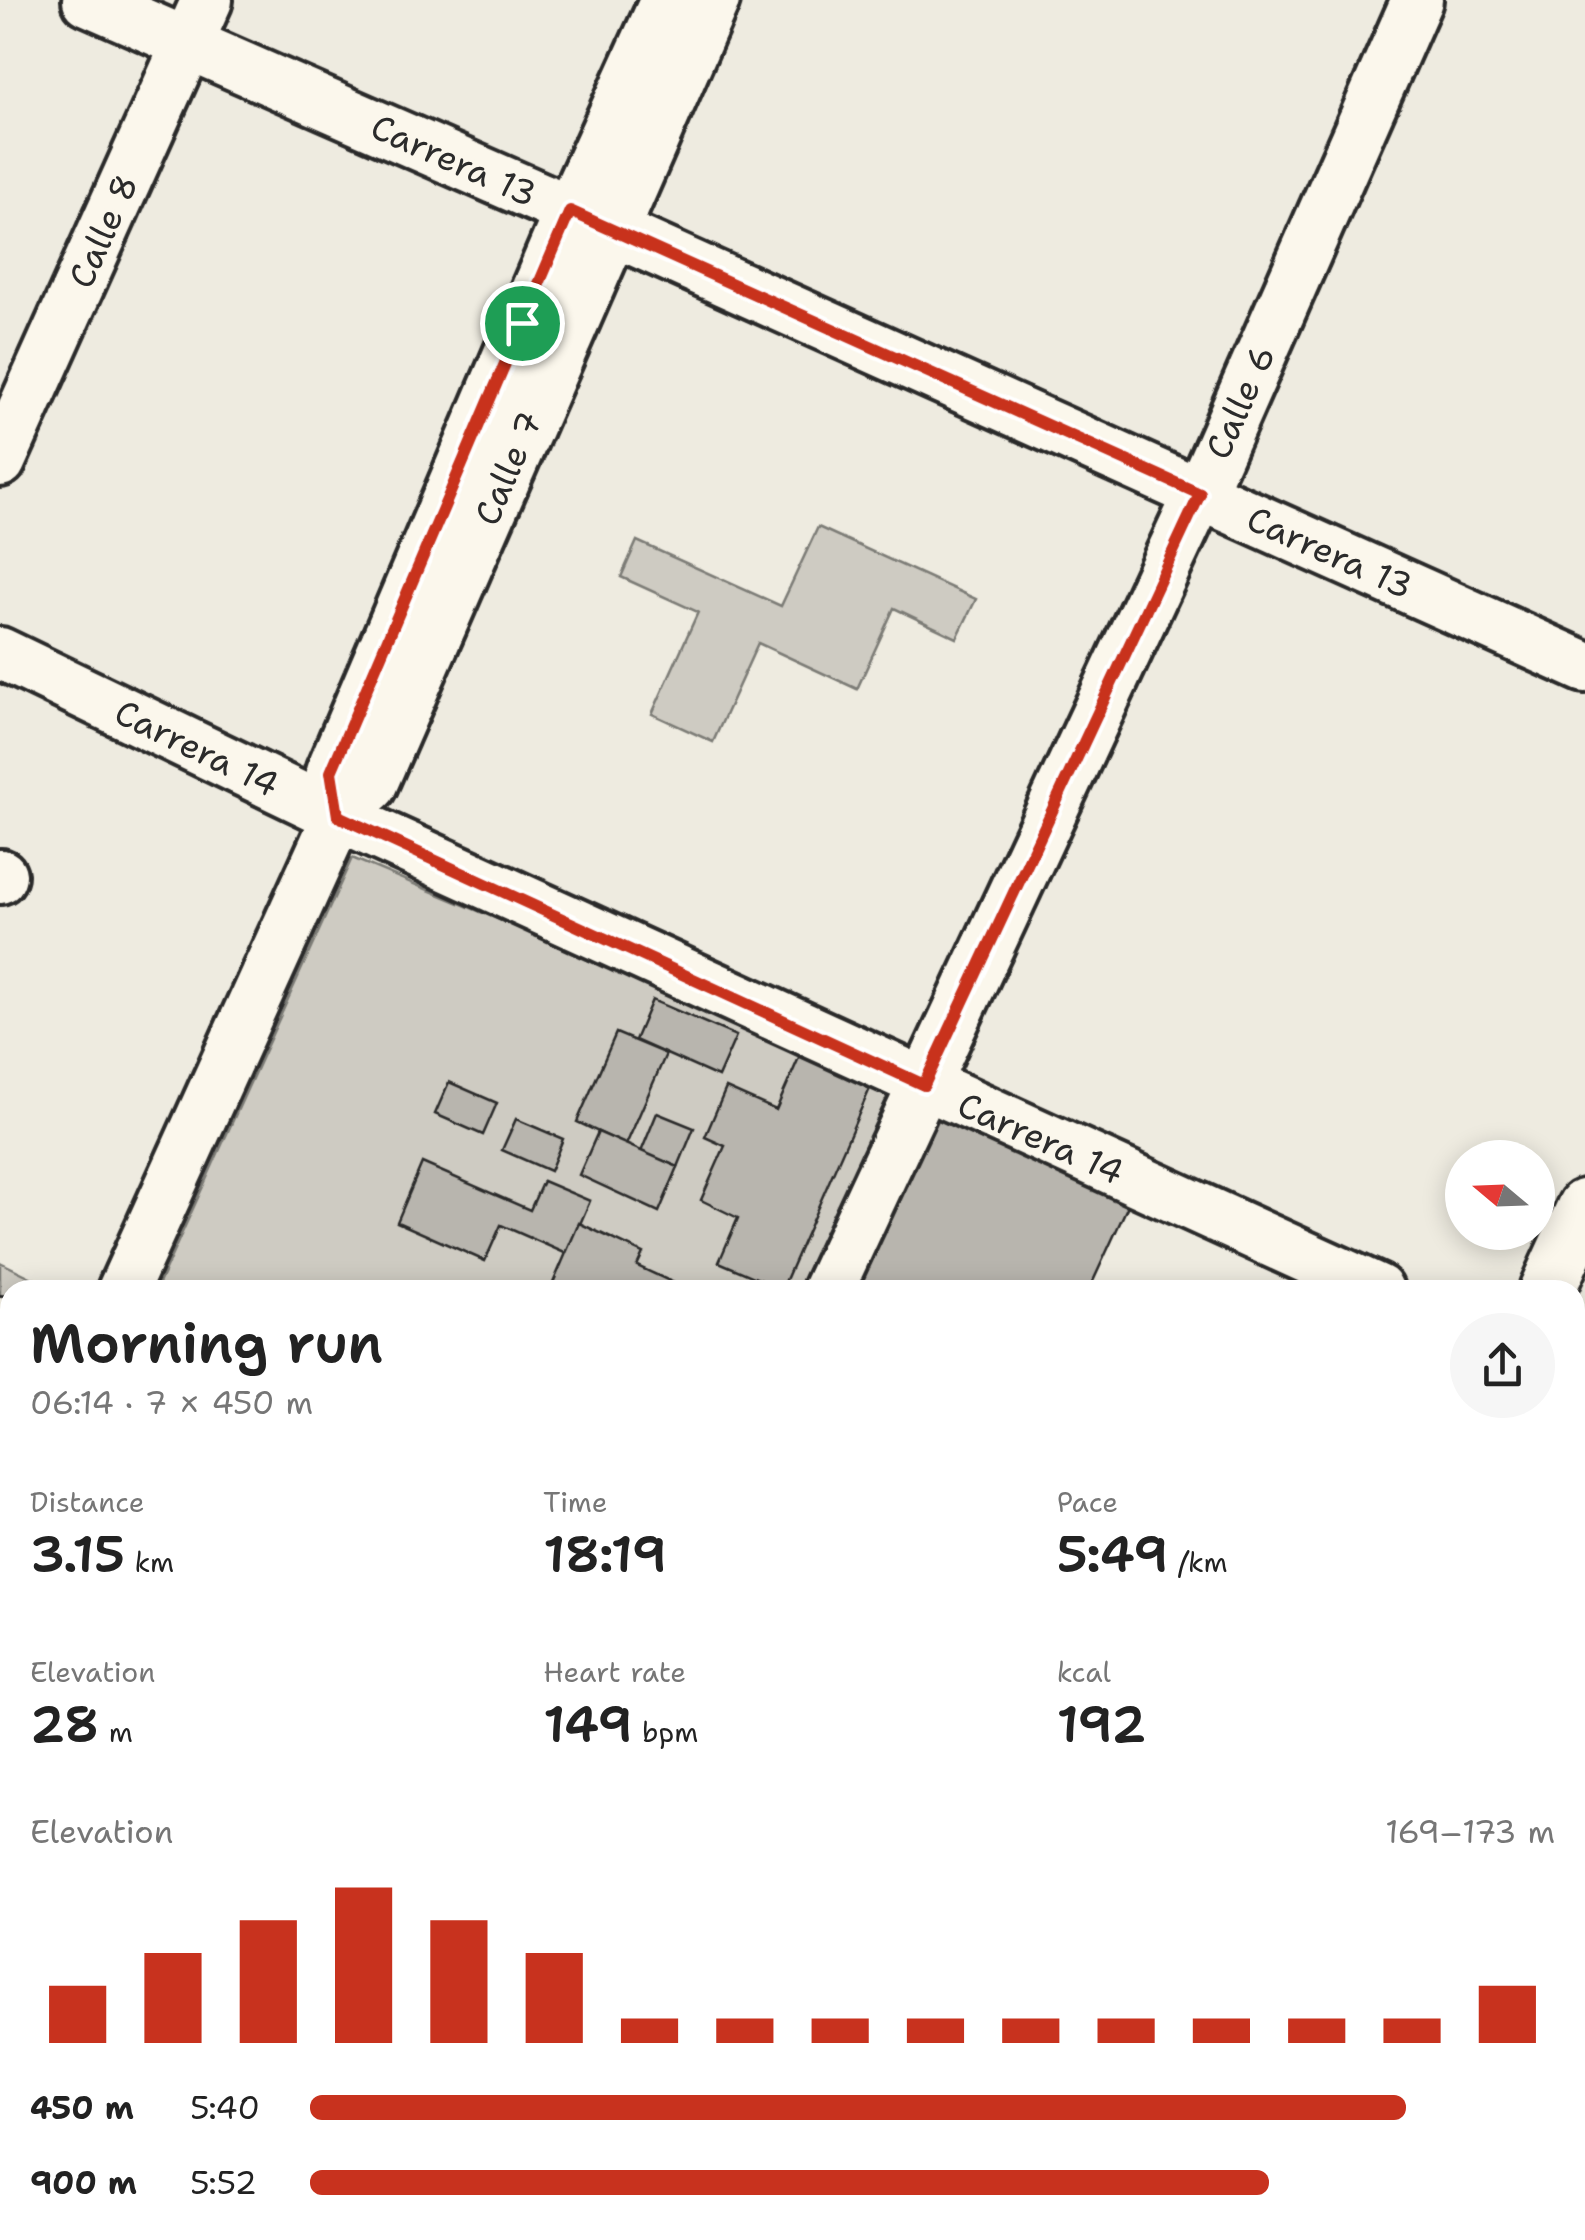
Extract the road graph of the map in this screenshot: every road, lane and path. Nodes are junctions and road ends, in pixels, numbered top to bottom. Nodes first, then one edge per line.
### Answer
1 (88, 0) edge
2 (666, 0) edge
3 (714, 0) edge
4 (1417, 0) edge
5 (197, 22) edge
6 (590, 220) junction
7 (0, 461) edge
8 (1200, 494) junction
9 (0, 652) edge
10 (1585, 667) edge
11 (338, 816) junction
12 (924, 1085) junction
13 (1585, 1207) edge
14 (127, 1280) edge
15 (833, 1280) edge
16 (1356, 1280) edge
17 (1552, 1280) edge

1 - 5 street, Carrera 13
2 - 6 street, Calle 7
3 - 6 street, Calle 7
4 - 8 street, Calle 6
5 - 6 street, Carrera 13
5 - 7 street, Calle 8
6 - 8 street, Carrera 13
6 - 11 street, Calle 7
8 - 10 street, Carrera 13
8 - 12 street, Calle 6
9 - 11 street, Carrera 14
11 - 12 street, Carrera 14
11 - 14 street, Calle 7
12 - 15 street, Calle 6
12 - 16 street, Carrera 14
13 - 17 main road

